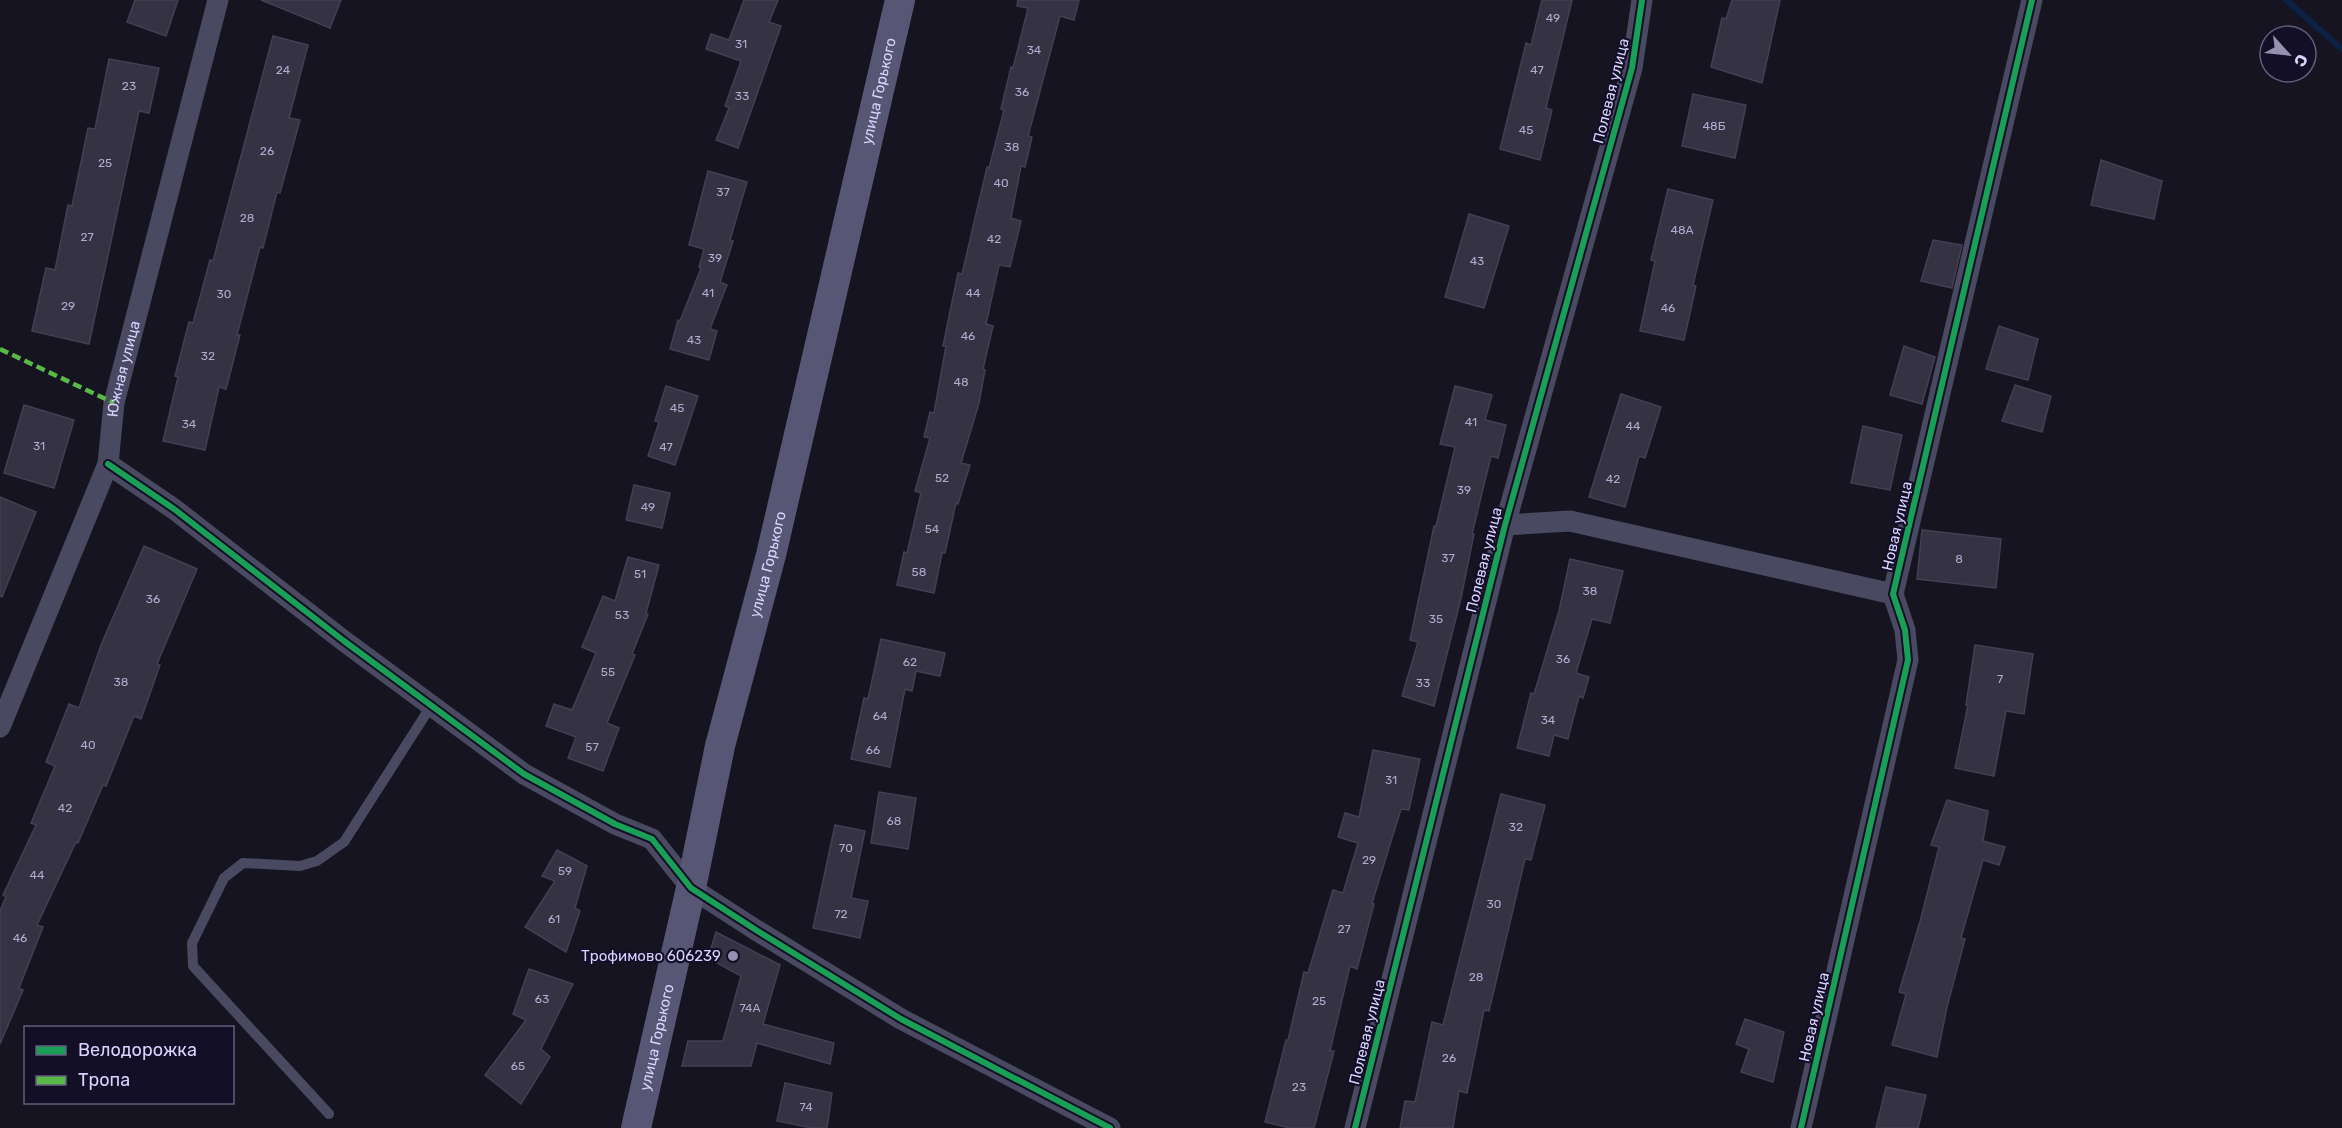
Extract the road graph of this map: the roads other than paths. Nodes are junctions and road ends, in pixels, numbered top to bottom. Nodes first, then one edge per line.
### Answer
1 (218, 0) edge
2 (900, 0) edge
3 (1642, 0) edge
4 (2032, 0) edge
5 (108, 464) junction
6 (1505, 525) junction
7 (1893, 594) junction
8 (430, 706) junction
9 (0, 727) edge
10 (691, 888) junction
11 (329, 1114) dead end
12 (636, 1128) edge
13 (1110, 1128) edge
14 (1355, 1128) edge
15 (1801, 1128) edge

1 - 5 street, Южная улица
2 - 10 main road, улица Горького
3 - 6 street, Полевая улица
4 - 7 street, Новая улица
5 - 8 street
5 - 9 street, Южная улица
6 - 7 street
6 - 14 street, Полевая улица
7 - 15 street, Новая улица
8 - 10 street
8 - 11 lane
10 - 12 main road, улица Горького
10 - 13 street

